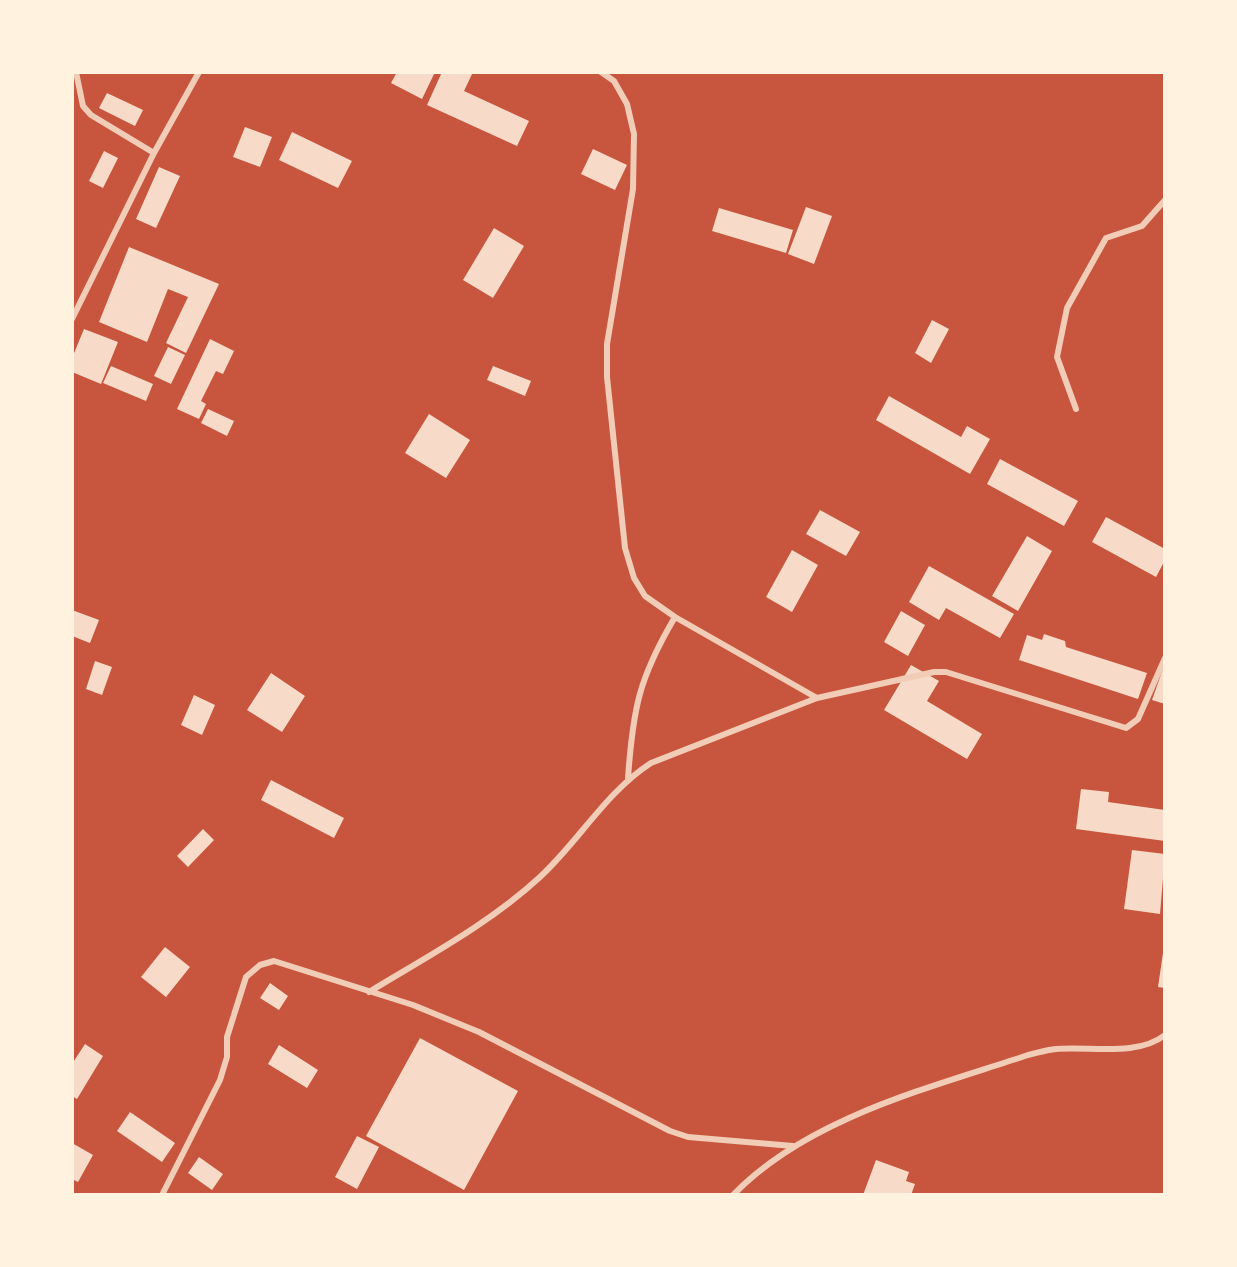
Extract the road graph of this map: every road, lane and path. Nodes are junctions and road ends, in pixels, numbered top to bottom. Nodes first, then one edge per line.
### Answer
1 (76, 72) edge
2 (199, 72) edge
3 (602, 72) edge
4 (154, 153) junction
5 (1165, 200) edge
6 (72, 318) edge
7 (1076, 409) dead end
8 (675, 617) junction
9 (1165, 658) edge
10 (817, 698) junction
11 (628, 778) junction
12 (369, 992) junction
13 (1165, 1035) edge
14 (793, 1146) junction
15 (162, 1195) edge
16 (733, 1195) edge

1 - 4 street
2 - 4 street
3 - 8 street
4 - 6 street
5 - 7 street
8 - 10 street
8 - 11 street
9 - 10 street
10 - 11 street
11 - 12 street
12 - 14 street
12 - 15 street
13 - 14 street
14 - 16 street

